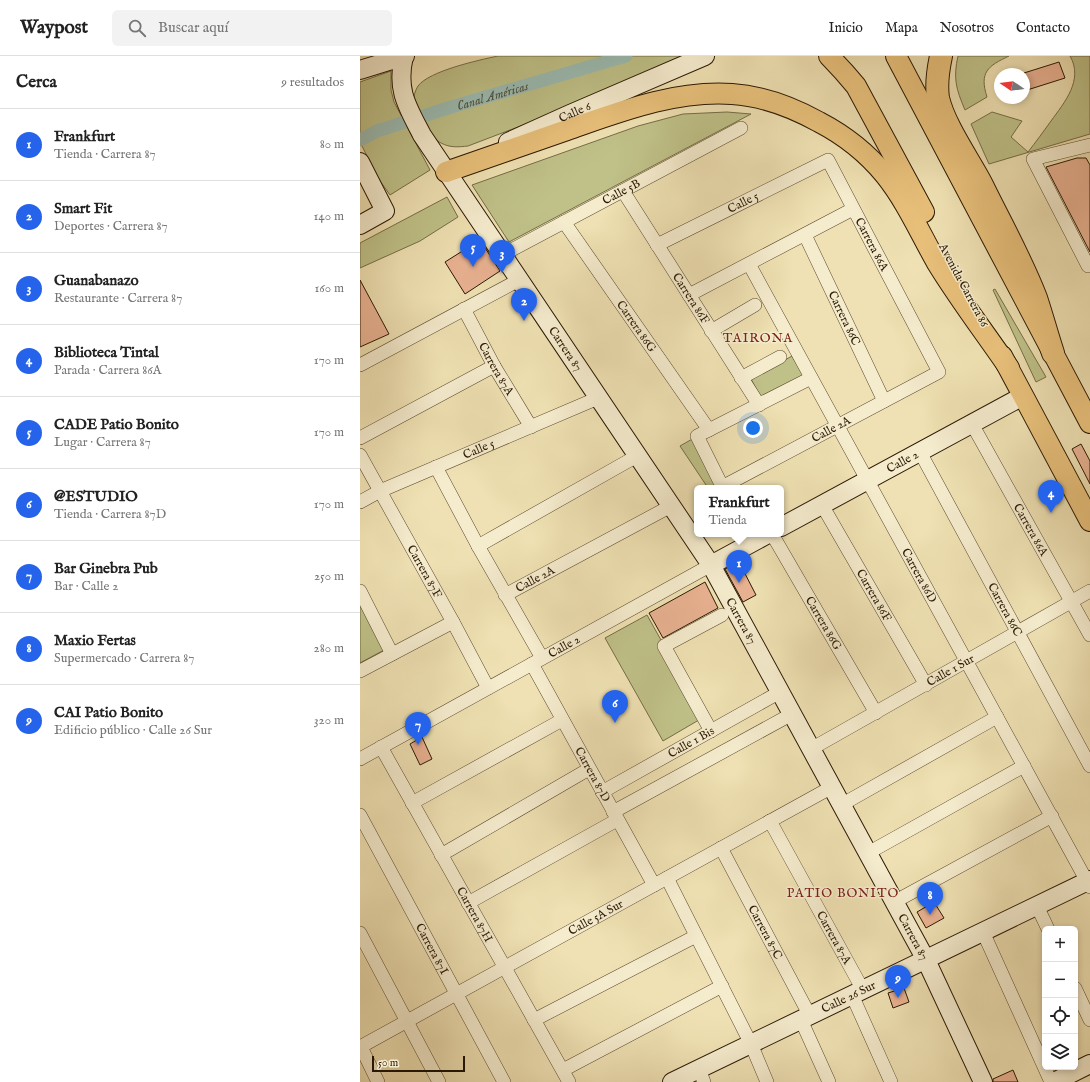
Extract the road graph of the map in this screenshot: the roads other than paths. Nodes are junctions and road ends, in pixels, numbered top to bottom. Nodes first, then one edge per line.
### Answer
1 (404, 56) edge
2 (705, 56) edge
3 (829, 56) edge
4 (896, 56) edge
5 (941, 56) edge
6 (360, 70) edge
7 (741, 128) dead end
8 (1089, 148) edge
9 (828, 160) joint
10 (360, 162) edge
11 (446, 172) junction
12 (623, 191) junction
13 (853, 209) junction
14 (564, 222) junction
15 (360, 225) edge
16 (805, 234) junction
17 (658, 245) junction
18 (502, 255) junction
19 (749, 264) junction
20 (1089, 265) edge
21 (519, 280) junction
22 (689, 295) junction
23 (755, 305) dead end
24 (464, 309) junction
25 (711, 330) junction
26 (1053, 353) junction
27 (780, 357) dead end
28 (360, 365) edge
29 (494, 366) junction
30 (1009, 368) junction
31 (939, 372) joint
32 (741, 378) junction
33 (811, 378) junction
34 (1023, 396) junction
35 (598, 398) junction
36 (884, 401) junction
37 (758, 405) junction
38 (1090, 423) edge
39 (972, 424) junction
40 (837, 426) junction
41 (530, 427) junction
42 (703, 433) junction
43 (360, 438) edge
44 (920, 452) junction
45 (360, 456) edge
46 (637, 456) junction
47 (436, 468) junction
48 (868, 480) junction
49 (722, 485) edge
50 (727, 485) edge
51 (380, 491) junction
52 (360, 502) edge
53 (822, 505) junction
54 (671, 506) junction
55 (1090, 521) edge
56 (784, 525) edge
57 (774, 537) edge
58 (748, 539) edge
59 (478, 546) junction
60 (711, 565) junction
61 (360, 591) edge
62 (1090, 591) edge
63 (505, 595) junction
64 (1072, 602) junction
65 (722, 615) dead end
66 (453, 622) junction
67 (1017, 632) junction
68 (1090, 635) edge
69 (392, 654) junction
70 (537, 661) junction
71 (967, 661) junction
72 (360, 671) edge
73 (926, 685) junction
74 (488, 688) junction
75 (780, 692) junction
76 (876, 713) junction
77 (792, 714) junction
78 (997, 717) junction
79 (562, 720) junction
80 (711, 731) junction
81 (381, 747) junction
82 (811, 749) junction
83 (360, 759) edge
84 (1024, 766) junction
85 (1090, 766) edge
86 (589, 769) junction
87 (832, 787) junction
88 (602, 792) junction
89 (412, 803) junction
90 (841, 805) junction
91 (360, 815) edge
92 (615, 816) junction
93 (1052, 816) junction
94 (770, 821) junction
95 (721, 848) junction
96 (868, 853) junction
97 (441, 855) junction
98 (667, 878) junction
99 (1089, 883) edge
100 (654, 885) junction
101 (894, 902) junction
102 (468, 903) junction
103 (1037, 906) junction
104 (1047, 926) edge
105 (983, 932) junction
106 (360, 933) edge
107 (696, 936) junction
108 (926, 960) junction
109 (505, 968) junction
110 (722, 986) junction
111 (858, 993) junction
112 (457, 994) junction
113 (1078, 994) edge
114 (805, 1018) junction
115 (534, 1020) junction
116 (1090, 1020) edge
117 (408, 1021) junction
118 (752, 1044) junction
119 (360, 1047) edge
120 (1090, 1064) edge
121 (566, 1076) edge
122 (701, 1076) edge
123 (378, 1082) edge
124 (439, 1082) edge
125 (504, 1082) edge
126 (672, 1082) edge
127 (767, 1082) edge
128 (829, 1082) edge
129 (890, 1082) edge
130 (983, 1082) edge
131 (1052, 1082) edge

1 - 6 street
1 - 11 street, Carrera 87
2 - 11 street, Calle 6
3 - 30 main road, Avenida Carrera 86
4 - 26 main road
5 - 26 highway
7 - 12 street, Calle 5B
8 - 20 street
9 - 13 street, Carrera 86A
9 - 17 street, Calle 5
10 - 15 street
11 - 18 street, Carrera 87
11 - 30 main road
12 - 14 street, Calle 5B
12 - 17 street, Carrera 86F
13 - 16 street
13 - 31 street, Carrera 86A
14 - 18 street, Calle 5B
14 - 42 street, Carrera 86G
16 - 19 street
16 - 36 street, Carrera 86C
17 - 22 street, Carrera 86F
18 - 21 street, Carrera 87
19 - 22 street
19 - 33 street, Carrera 86D
21 - 24 street
21 - 35 street, Carrera 87
22 - 25 street, Carrera 86F
23 - 25 street
24 - 28 street
24 - 29 street, Carrera 87A
25 - 32 street, Carrera 86F
26 - 38 main road
27 - 32 street
29 - 41 street, Carrera 87A
29 - 43 street
30 - 34 main road, Avenida Carrera 86
31 - 36 street, Calle 2A
32 - 37 street, Carrera 86F
33 - 37 street
33 - 40 street, Carrera 86D
34 - 39 street, Calle 2
34 - 55 main road, Avenida Carrera 86
35 - 41 street, Calle 5
35 - 46 street, Carrera 87
36 - 40 street, Calle 2A
37 - 42 street
39 - 44 street, Calle 2
39 - 64 street, Carrera 86A
40 - 48 street, Carrera 86D
40 - 50 street, Calle 2A
41 - 47 street, Calle 5
42 - 49 street, Carrera 86G
44 - 48 street, Calle 2
44 - 67 street, Carrera 86C
45 - 51 street, Carrera 87F
46 - 54 street, Carrera 87
46 - 59 street
47 - 51 street, Calle 5
47 - 59 street, Carrera 87D
48 - 53 street, Calle 2
48 - 71 street, Carrera 86D
51 - 52 street, Calle 5
51 - 66 street, Carrera 87F
53 - 56 street, Calle 2
53 - 73 street, Carrera 86F
54 - 60 street, Carrera 87
54 - 63 street, Calle 2A
57 - 76 street, Carrera 86G
58 - 60 street, Calle 2
59 - 63 street, Carrera 87D
60 - 70 street, Calle 2
60 - 75 street, Carrera 87
61 - 69 street
62 - 64 street, Calle 1 Sur
63 - 70 street, Carrera 87D
64 - 67 street, Calle 1 Sur
64 - 68 street, Carrera 86A
65 - 80 street
66 - 69 street
66 - 74 street, Carrera 87F
67 - 71 street, Calle 1 Sur
67 - 85 street, Carrera 86C
69 - 72 street
70 - 74 street, Calle 2
70 - 79 street, Carrera 87D
71 - 73 street, Calle 1 Sur
71 - 78 street, Carrera 86D
73 - 76 street, Calle 1 Sur
74 - 81 street, Calle 2
75 - 77 street, Carrera 87
75 - 80 street, Calle 1 Bis
76 - 82 street, Calle 1 Sur
77 - 82 street, Carrera 87
77 - 92 street, Calle 1 Bis
78 - 84 street, Carrera 86D
78 - 90 street
79 - 86 street, Carrera 87D
79 - 89 street
80 - 88 street, Calle 1 Bis
81 - 83 street, Calle 2
81 - 89 street, Carrera 87H
82 - 87 street, Carrera 87
84 - 93 street, Carrera 86D
84 - 96 street
86 - 88 street, Carrera 87D
86 - 97 street
87 - 90 street, Carrera 87
87 - 94 street, Calle 5A Sur
88 - 92 street, Carrera 87D
89 - 97 street, Carrera 87H
90 - 96 street, Carrera 87
91 - 112 street, Carrera 87I
92 - 100 street, Carrera 87D
92 - 102 street, Calle 1 Bis
93 - 99 street, Carrera 86D
93 - 101 street
94 - 95 street, Calle 5A Sur
94 - 111 street, Carrera 87A
95 - 98 street, Calle 5A Sur
95 - 114 street, Carrera 87C
96 - 101 street, Carrera 87
97 - 102 street, Carrera 87H
98 - 100 street, Calle 5A Sur
98 - 107 street
99 - 103 street, Calle 26 Sur
100 - 109 street, Calle 5A Sur
101 - 108 street, Carrera 87
102 - 109 street, Carrera 87H
103 - 104 street
103 - 105 street, Calle 26 Sur
105 - 108 street, Calle 26 Sur
105 - 131 street
106 - 117 street
107 - 110 street
107 - 115 street
108 - 111 street, Calle 26 Sur
108 - 130 street, Carrera 87
109 - 112 street, Calle 5A Sur
109 - 115 street, Carrera 87H
110 - 118 street
110 - 121 street
111 - 114 street, Calle 26 Sur
111 - 129 street, Carrera 87A
112 - 117 street, Calle 5A Sur
112 - 125 street, Carrera 87I
113 - 116 street
114 - 118 street, Calle 26 Sur
114 - 128 street, Carrera 87C
115 - 121 street, Carrera 87H
117 - 119 street, Calle 5A Sur
117 - 124 street
118 - 122 street, Calle 26 Sur
118 - 127 street
119 - 123 street
120 - 131 street
122 - 126 street, Calle 26 Sur

